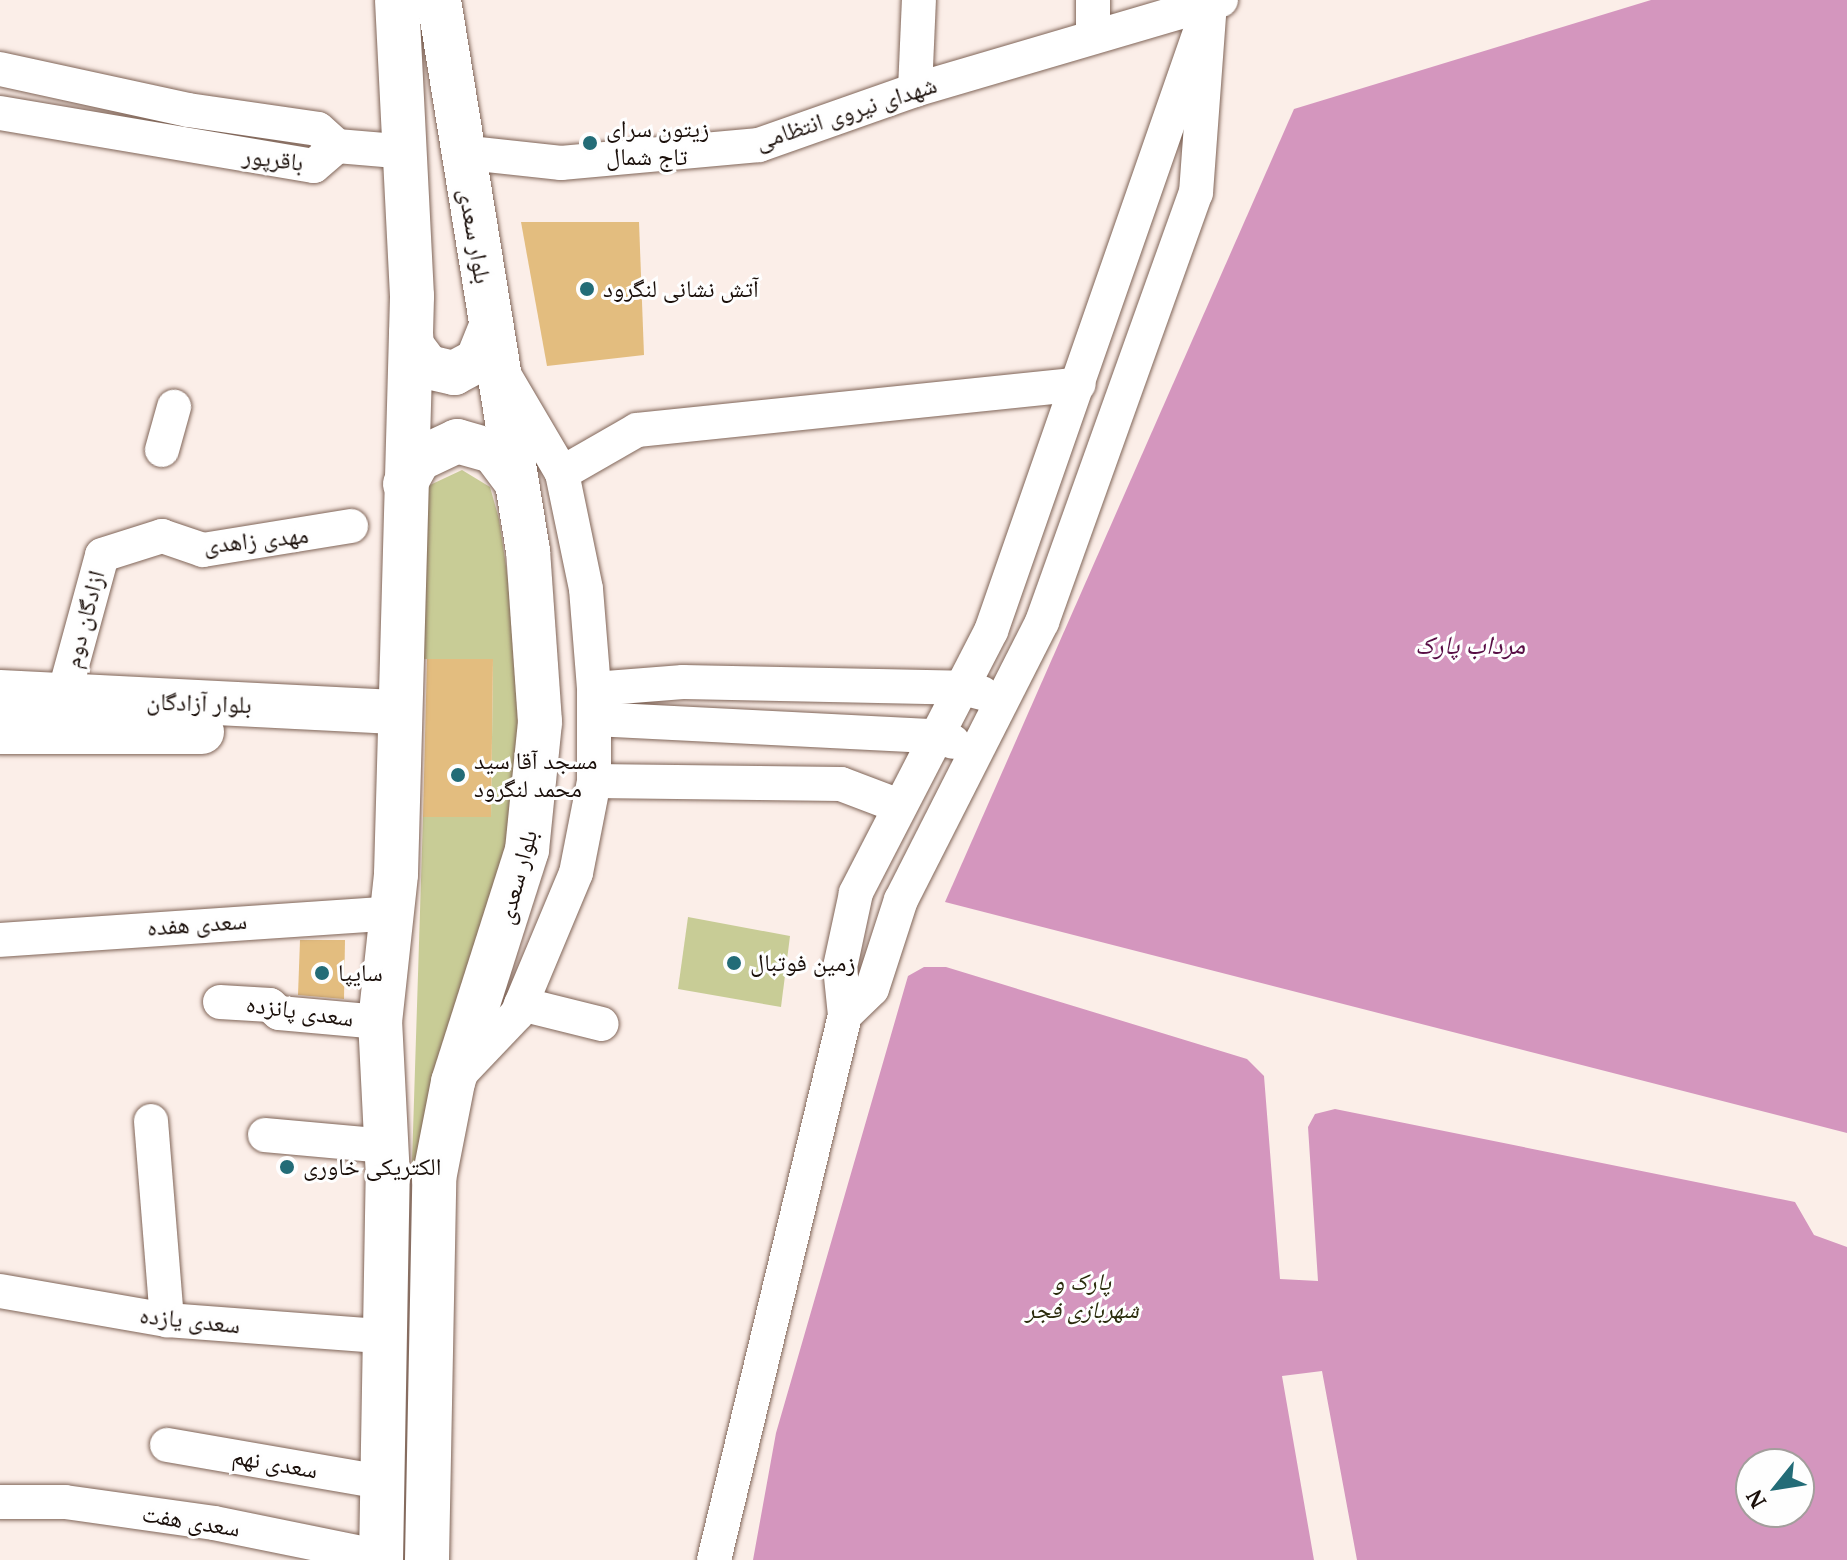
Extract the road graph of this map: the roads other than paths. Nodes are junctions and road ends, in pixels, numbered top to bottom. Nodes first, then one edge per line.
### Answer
1 (397, 0) edge
2 (439, 0) edge
3 (919, 0) edge
4 (1093, 0) edge
5 (1214, 1) edge
6 (1093, 37) junction
7 (0, 69) edge
8 (915, 90) junction
9 (0, 113) edge
10 (337, 146) junction
11 (408, 152) junction
12 (460, 152) junction
13 (411, 333) junction
14 (493, 344) junction
15 (1079, 384) junction
16 (174, 407) dead end
17 (162, 450) dead end
18 (562, 473) junction
19 (516, 482) junction
20 (405, 484) junction
21 (351, 526) dead end
22 (162, 536) joint
23 (963, 688) junction
24 (0, 692) edge
25 (63, 698) junction
26 (1006, 700) junction
27 (594, 704) junction
28 (399, 722) junction
29 (0, 732) edge
30 (935, 736) junction
31 (979, 751) junction
32 (594, 781) junction
33 (899, 806) junction
34 (394, 913) junction
35 (0, 940) edge
36 (220, 1002) dead end
37 (521, 1004) junction
38 (845, 1015) junction
39 (380, 1022) junction
40 (602, 1024) dead end
41 (453, 1082) junction
42 (151, 1121) dead end
43 (265, 1135) dead end
44 (386, 1146) junction
45 (0, 1291) edge
46 (167, 1320) junction
47 (382, 1336) junction
48 (167, 1445) dead end
49 (382, 1482) junction
50 (0, 1502) edge
51 (381, 1559) edge
52 (427, 1560) edge
53 (714, 1560) edge

1 - 11 highway
2 - 12 highway, بلوار سعدی
3 - 8 street
4 - 6 street
5 - 6 street, شهدای نیروی انتظامی
5 - 15 street
5 - 26 street
6 - 8 street, شهدای نیروی انتظامی
7 - 10 street, باقرپور
8 - 12 street, شهدای نیروی انتظامی
9 - 10 street, باقرپور
10 - 11 street
11 - 13 highway
12 - 14 highway, بلوار سعدی
13 - 14 highway
13 - 20 highway
14 - 18 street
14 - 19 highway, بلوار سعدی
15 - 18 street
15 - 23 street
16 - 17 street
18 - 27 street
19 - 20 highway
19 - 41 highway, بلوار سعدی
20 - 28 highway
21 - 22 street, مهدی زاهدی
22 - 25 street, ازادگان دوم
23 - 26 street
23 - 27 street
23 - 30 street
24 - 25 highway, بلوار آزادگان
25 - 28 highway, بلوار آزادگان
26 - 31 street
27 - 30 street
27 - 32 street
28 - 29 highway, بلوار آزادگان
28 - 34 highway
30 - 31 street
30 - 33 street
31 - 38 street
32 - 33 street
32 - 37 street
33 - 38 street
34 - 35 street, سعدی هفده
34 - 39 highway
36 - 39 street, سعدی پانزده
37 - 40 street
37 - 41 street
38 - 53 street
39 - 44 highway
41 - 52 highway, بلوار سعدی
42 - 46 street
43 - 44 street
44 - 47 highway
45 - 46 street, سعدی یازده
46 - 47 street, سعدی یازده
47 - 49 highway
48 - 49 street, سعدی نهم
49 - 51 highway
50 - 51 street, سعدی هفت

